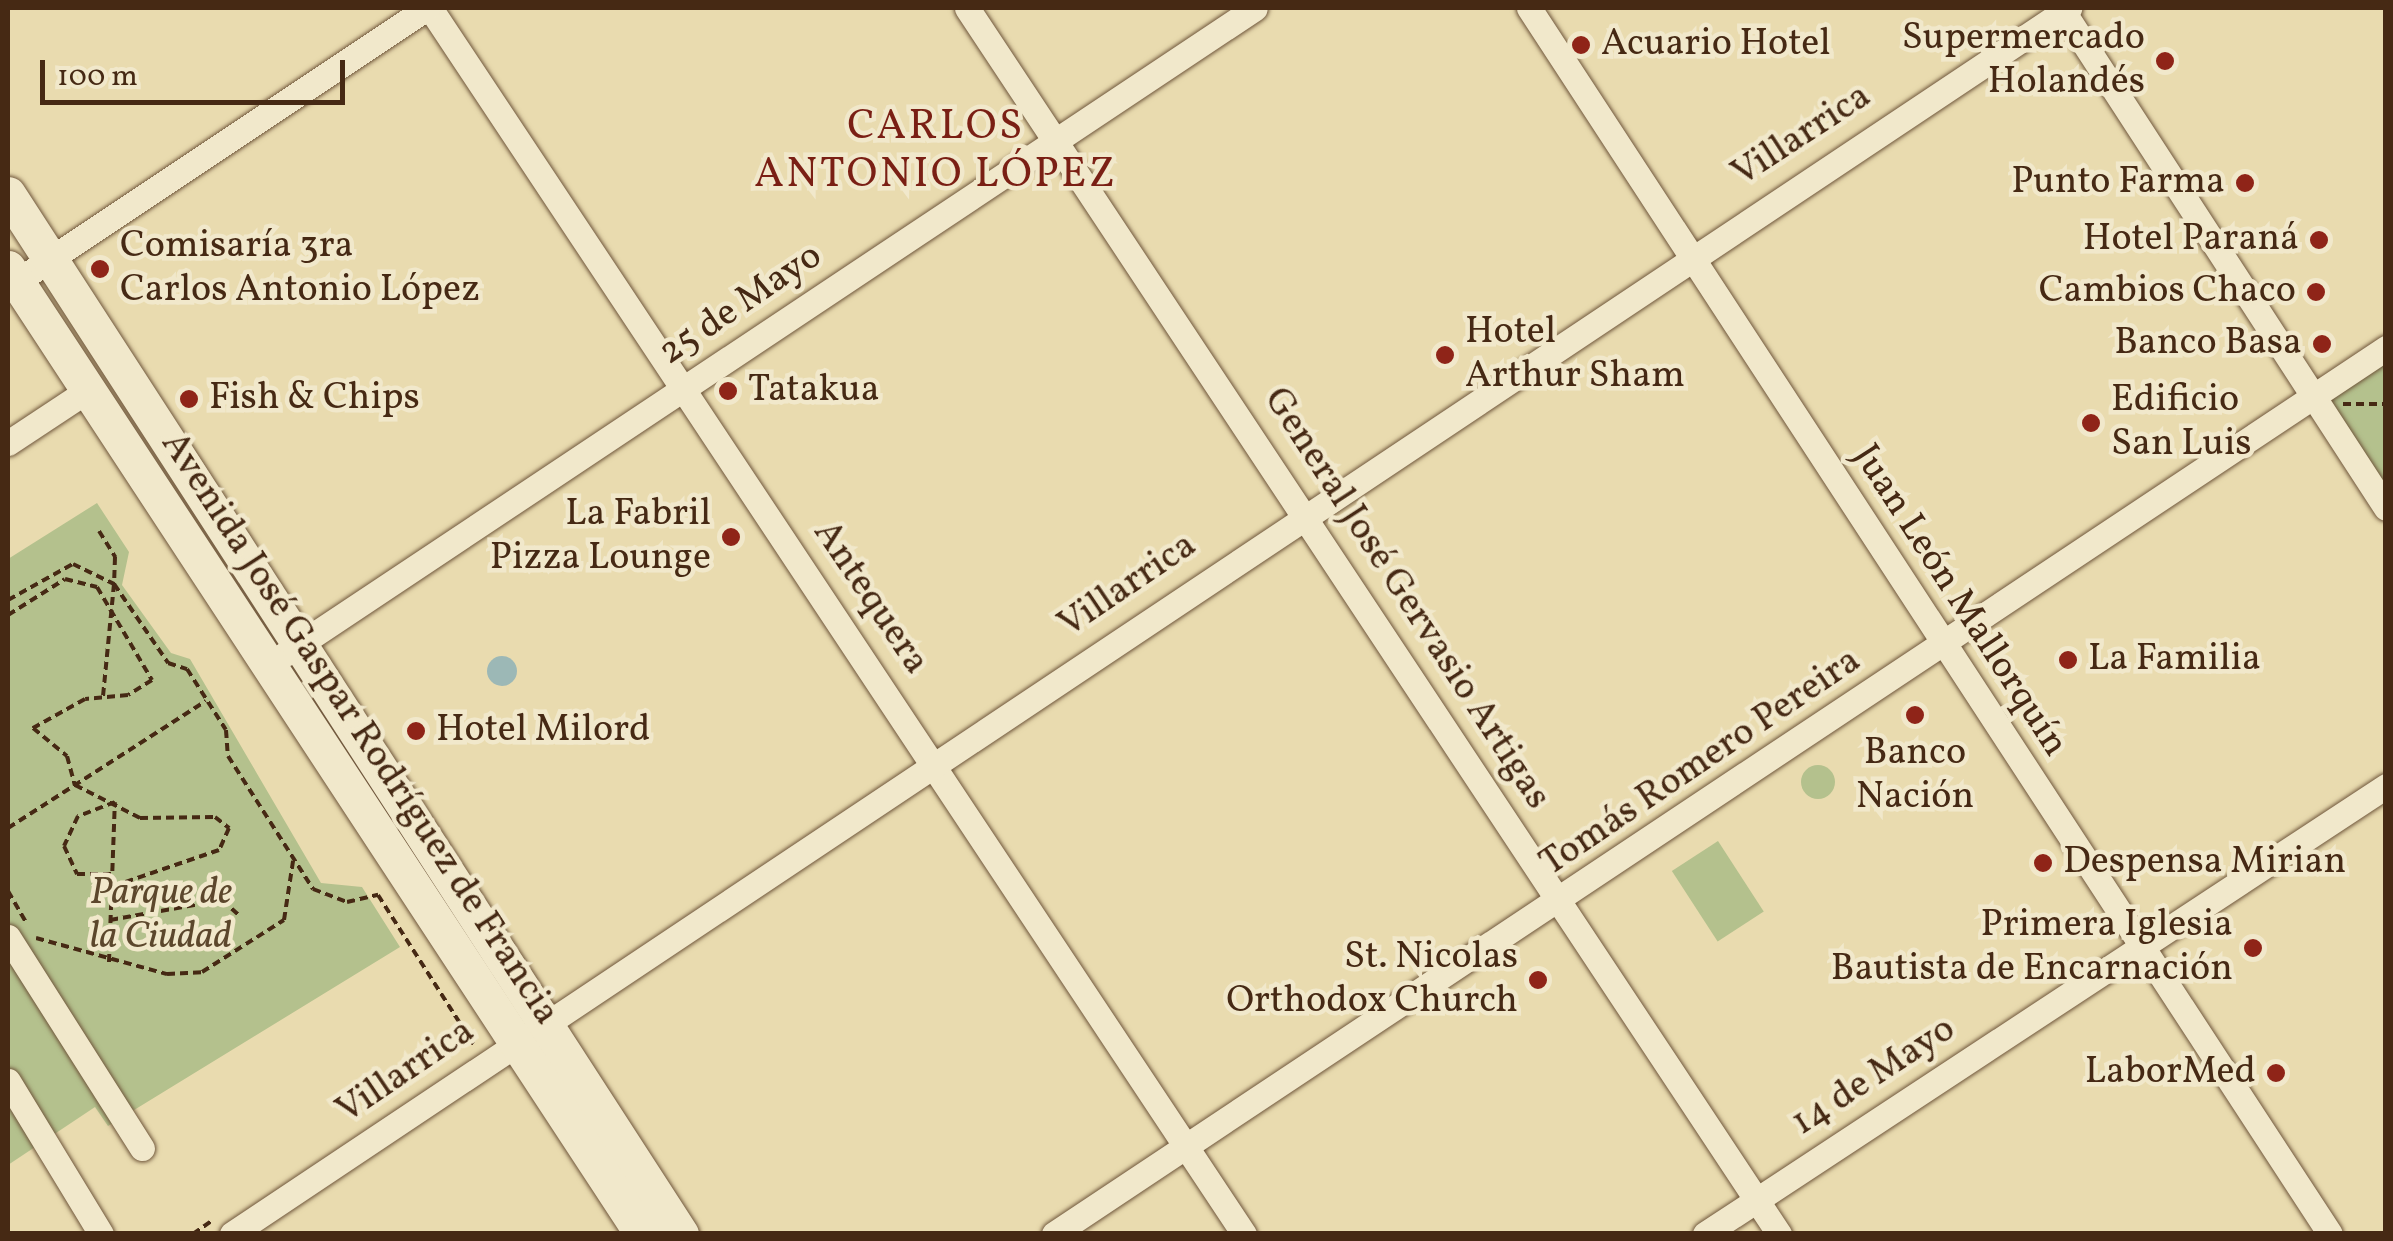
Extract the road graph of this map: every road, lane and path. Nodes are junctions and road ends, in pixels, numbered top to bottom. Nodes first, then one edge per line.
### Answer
1 (428, 8) edge
2 (967, 8) edge
3 (1255, 8) edge
4 (1529, 8) edge
5 (2065, 9) edge
6 (1052, 143) junction
7 (8, 194) edge
8 (1689, 254) junction
9 (50, 259) junction
10 (12, 275) edge
11 (2386, 348) edge
12 (88, 390) junction
13 (681, 390) junction
14 (2346, 395) dead end
15 (2323, 400) junction
16 (2386, 404) edge
17 (2344, 420) dead end
18 (8, 443) edge
19 (2386, 508) edge
20 (1308, 510) junction
21 (99, 531) dead end
22 (114, 584) junction
23 (8, 600) edge
24 (111, 610) junction
25 (8, 615) edge
26 (1942, 644) junction
27 (299, 645) junction
28 (268, 665) junction
29 (102, 696) junction
30 (207, 700) dead end
31 (936, 760) junction
32 (75, 784) junction
33 (2386, 786) edge
34 (115, 802) junction
35 (8, 828) edge
36 (292, 856) junction
37 (112, 874) junction
38 (111, 887) junction
39 (8, 892) edge
40 (1561, 904) junction
41 (240, 916) dead end
42 (110, 920) junction
43 (8, 937) edge
44 (2142, 946) junction
45 (109, 962) junction
46 (543, 1025) junction
47 (512, 1045) junction
48 (458, 1056) dead end
49 (8, 1081) edge
50 (1184, 1147) junction
51 (142, 1148) dead end
52 (1757, 1199) junction
53 (229, 1222) edge
54 (101, 1234) edge
55 (193, 1234) edge
56 (642, 1234) edge
57 (681, 1234) edge
58 (1054, 1234) edge
59 (1244, 1234) edge
60 (1704, 1234) edge
61 (1780, 1234) edge
62 (2330, 1234) edge

1 - 9 street
1 - 13 street, Antequera
2 - 6 street, General José Gervasio Artigas
3 - 6 street, 25 de Mayo
4 - 8 street, Juan León Mallorquín
5 - 8 street, Villarrica
5 - 15 street
6 - 13 street, 25 de Mayo
6 - 20 street, General José Gervasio Artigas
7 - 9 main road, Avenida José Gaspar Rodríguez de Francia
8 - 20 street, Villarrica
8 - 26 street, Juan León Mallorquín
9 - 10 street
9 - 27 main road, Avenida José Gaspar Rodríguez de Francia
10 - 12 main road, Avenida José Gaspar Rodríguez de Francia
11 - 15 street, Tomás Romero Pereira
12 - 18 street
12 - 28 main road, Avenida José Gaspar Rodríguez de Francia
13 - 27 street, 25 de Mayo
13 - 31 street, Antequera
14 - 15 path
15 - 16 path
15 - 17 path
15 - 19 street
15 - 26 street, Tomás Romero Pereira
20 - 31 street, Villarrica
20 - 40 street, General José Gervasio Artigas
21 - 22 path
22 - 23 path
22 - 24 path
22 - 36 path
24 - 25 path
24 - 29 path
24 - 29 path
26 - 40 street, Tomás Romero Pereira
26 - 44 street, Juan León Mallorquín
27 - 28 street, 25 de Mayo
27 - 46 main road, Avenida José Gaspar Rodríguez de Francia
28 - 47 main road, Avenida José Gaspar Rodríguez de Francia
29 - 32 path
30 - 32 path
31 - 46 street, Villarrica
31 - 50 street, Antequera
32 - 34 path
32 - 35 path
33 - 44 street, 14 de Mayo
34 - 37 path
34 - 37 path
34 - 38 path
36 - 45 path
36 - 48 path
37 - 38 path
38 - 42 path
39 - 45 path
40 - 50 street, Tomás Romero Pereira
40 - 52 street, General José Gervasio Artigas
41 - 42 path
42 - 45 path
43 - 51 street
44 - 52 street, 14 de Mayo
44 - 62 street, Juan León Mallorquín
46 - 47 street, Villarrica
46 - 57 main road, Avenida José Gaspar Rodríguez de Francia
47 - 53 street, Villarrica
47 - 56 main road, Avenida José Gaspar Rodríguez de Francia
49 - 54 street
50 - 58 street, Tomás Romero Pereira
50 - 59 street, Antequera
52 - 60 street, 14 de Mayo
52 - 61 street, General José Gervasio Artigas
53 - 55 path

